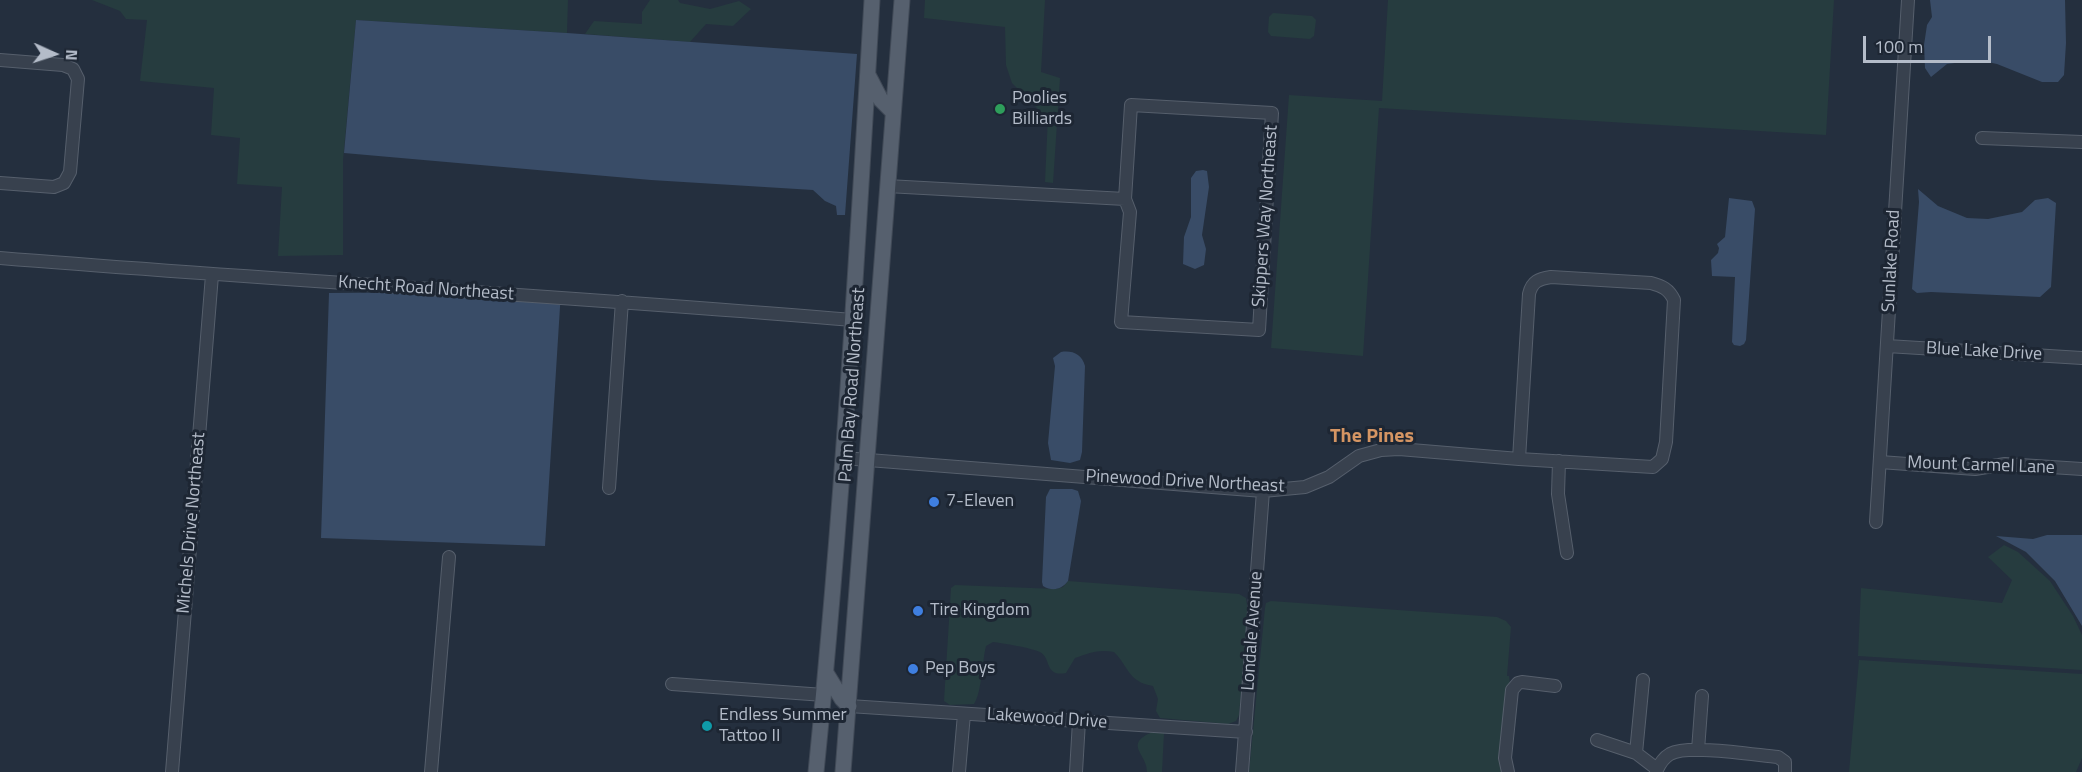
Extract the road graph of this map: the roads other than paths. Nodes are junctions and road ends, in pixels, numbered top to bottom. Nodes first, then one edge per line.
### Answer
1 (872, 0) edge
2 (902, 0) edge
3 (1908, 0) edge
4 (0, 60) edge
5 (868, 75) junction
6 (893, 112) junction
7 (1982, 138) dead end
8 (2082, 142) edge
9 (0, 183) edge
10 (887, 186) junction
11 (1125, 199) junction
12 (0, 258) edge
13 (212, 275) junction
14 (856, 275) junction
15 (622, 301) junction
16 (879, 303) junction
17 (853, 320) junction
18 (1887, 346) junction
19 (2082, 358) edge
20 (843, 458) junction
21 (868, 459) junction
22 (1519, 459) junction
23 (1559, 461) junction
24 (1880, 462) junction
25 (2082, 469) edge
26 (609, 488) dead end
27 (1263, 490) junction
28 (1876, 522) dead end
29 (1567, 553) dead end
30 (449, 557) dead end
31 (826, 674) junction
32 (1643, 680) dead end
33 (672, 684) dead end
34 (1555, 686) dead end
35 (824, 695) junction
36 (1702, 696) dead end
37 (848, 713) junction
38 (964, 714) junction
39 (1079, 721) junction
40 (1246, 732) junction
41 (1597, 740) dead end
42 (1698, 750) junction
43 (1636, 753) junction
44 (1656, 770) edge
45 (172, 772) edge
46 (431, 772) edge
47 (816, 772) edge
48 (843, 772) edge
49 (959, 772) edge
50 (1076, 772) edge
51 (1242, 772) edge
52 (1508, 772) edge
53 (1785, 772) edge

1 - 5 main road, Palm Bay Road Northeast
2 - 6 main road, Palm Bay Road Northeast
3 - 18 street, Sunlake Road
4 - 9 street
5 - 6 main road
5 - 14 main road, Palm Bay Road Northeast
6 - 10 main road, Palm Bay Road Northeast
7 - 8 street
10 - 11 street
10 - 16 main road, Palm Bay Road Northeast
11 - 11 street, Skippers Way Northeast
12 - 13 street, Knecht Road Northeast
13 - 15 street, Knecht Road Northeast
13 - 45 street, Michels Drive Northeast
14 - 16 main road
14 - 17 main road, Palm Bay Road Northeast
15 - 17 street, Knecht Road Northeast
15 - 26 street
16 - 21 main road, Palm Bay Road Northeast
17 - 20 main road, Palm Bay Road Northeast
18 - 19 street, Blue Lake Drive
18 - 24 street, Sunlake Road
20 - 21 street, Pinewood Drive Northeast
20 - 31 main road, Palm Bay Road Northeast
21 - 27 street, Pinewood Drive Northeast
21 - 37 main road, Palm Bay Road Northeast
22 - 23 street, Pinewood Drive Northeast
22 - 23 street, Pinewood Drive Northeast
22 - 27 street, Pinewood Drive Northeast
23 - 29 street
24 - 25 street, Mount Carmel Lane
24 - 28 street, Sunlake Road
27 - 40 street, Londale Avenue
30 - 46 street
31 - 35 main road, Palm Bay Road Northeast
31 - 37 main road
32 - 43 street
33 - 35 street
34 - 52 street
35 - 37 main road
35 - 47 main road, Palm Bay Road Northeast
36 - 42 street
37 - 38 street, Lakewood Drive
37 - 48 main road, Palm Bay Road Northeast
38 - 39 street, Lakewood Drive
38 - 49 street
39 - 40 street, Lakewood Drive
39 - 50 street
40 - 51 street, Londale Avenue
41 - 43 street
42 - 44 street
42 - 53 street
43 - 44 street

